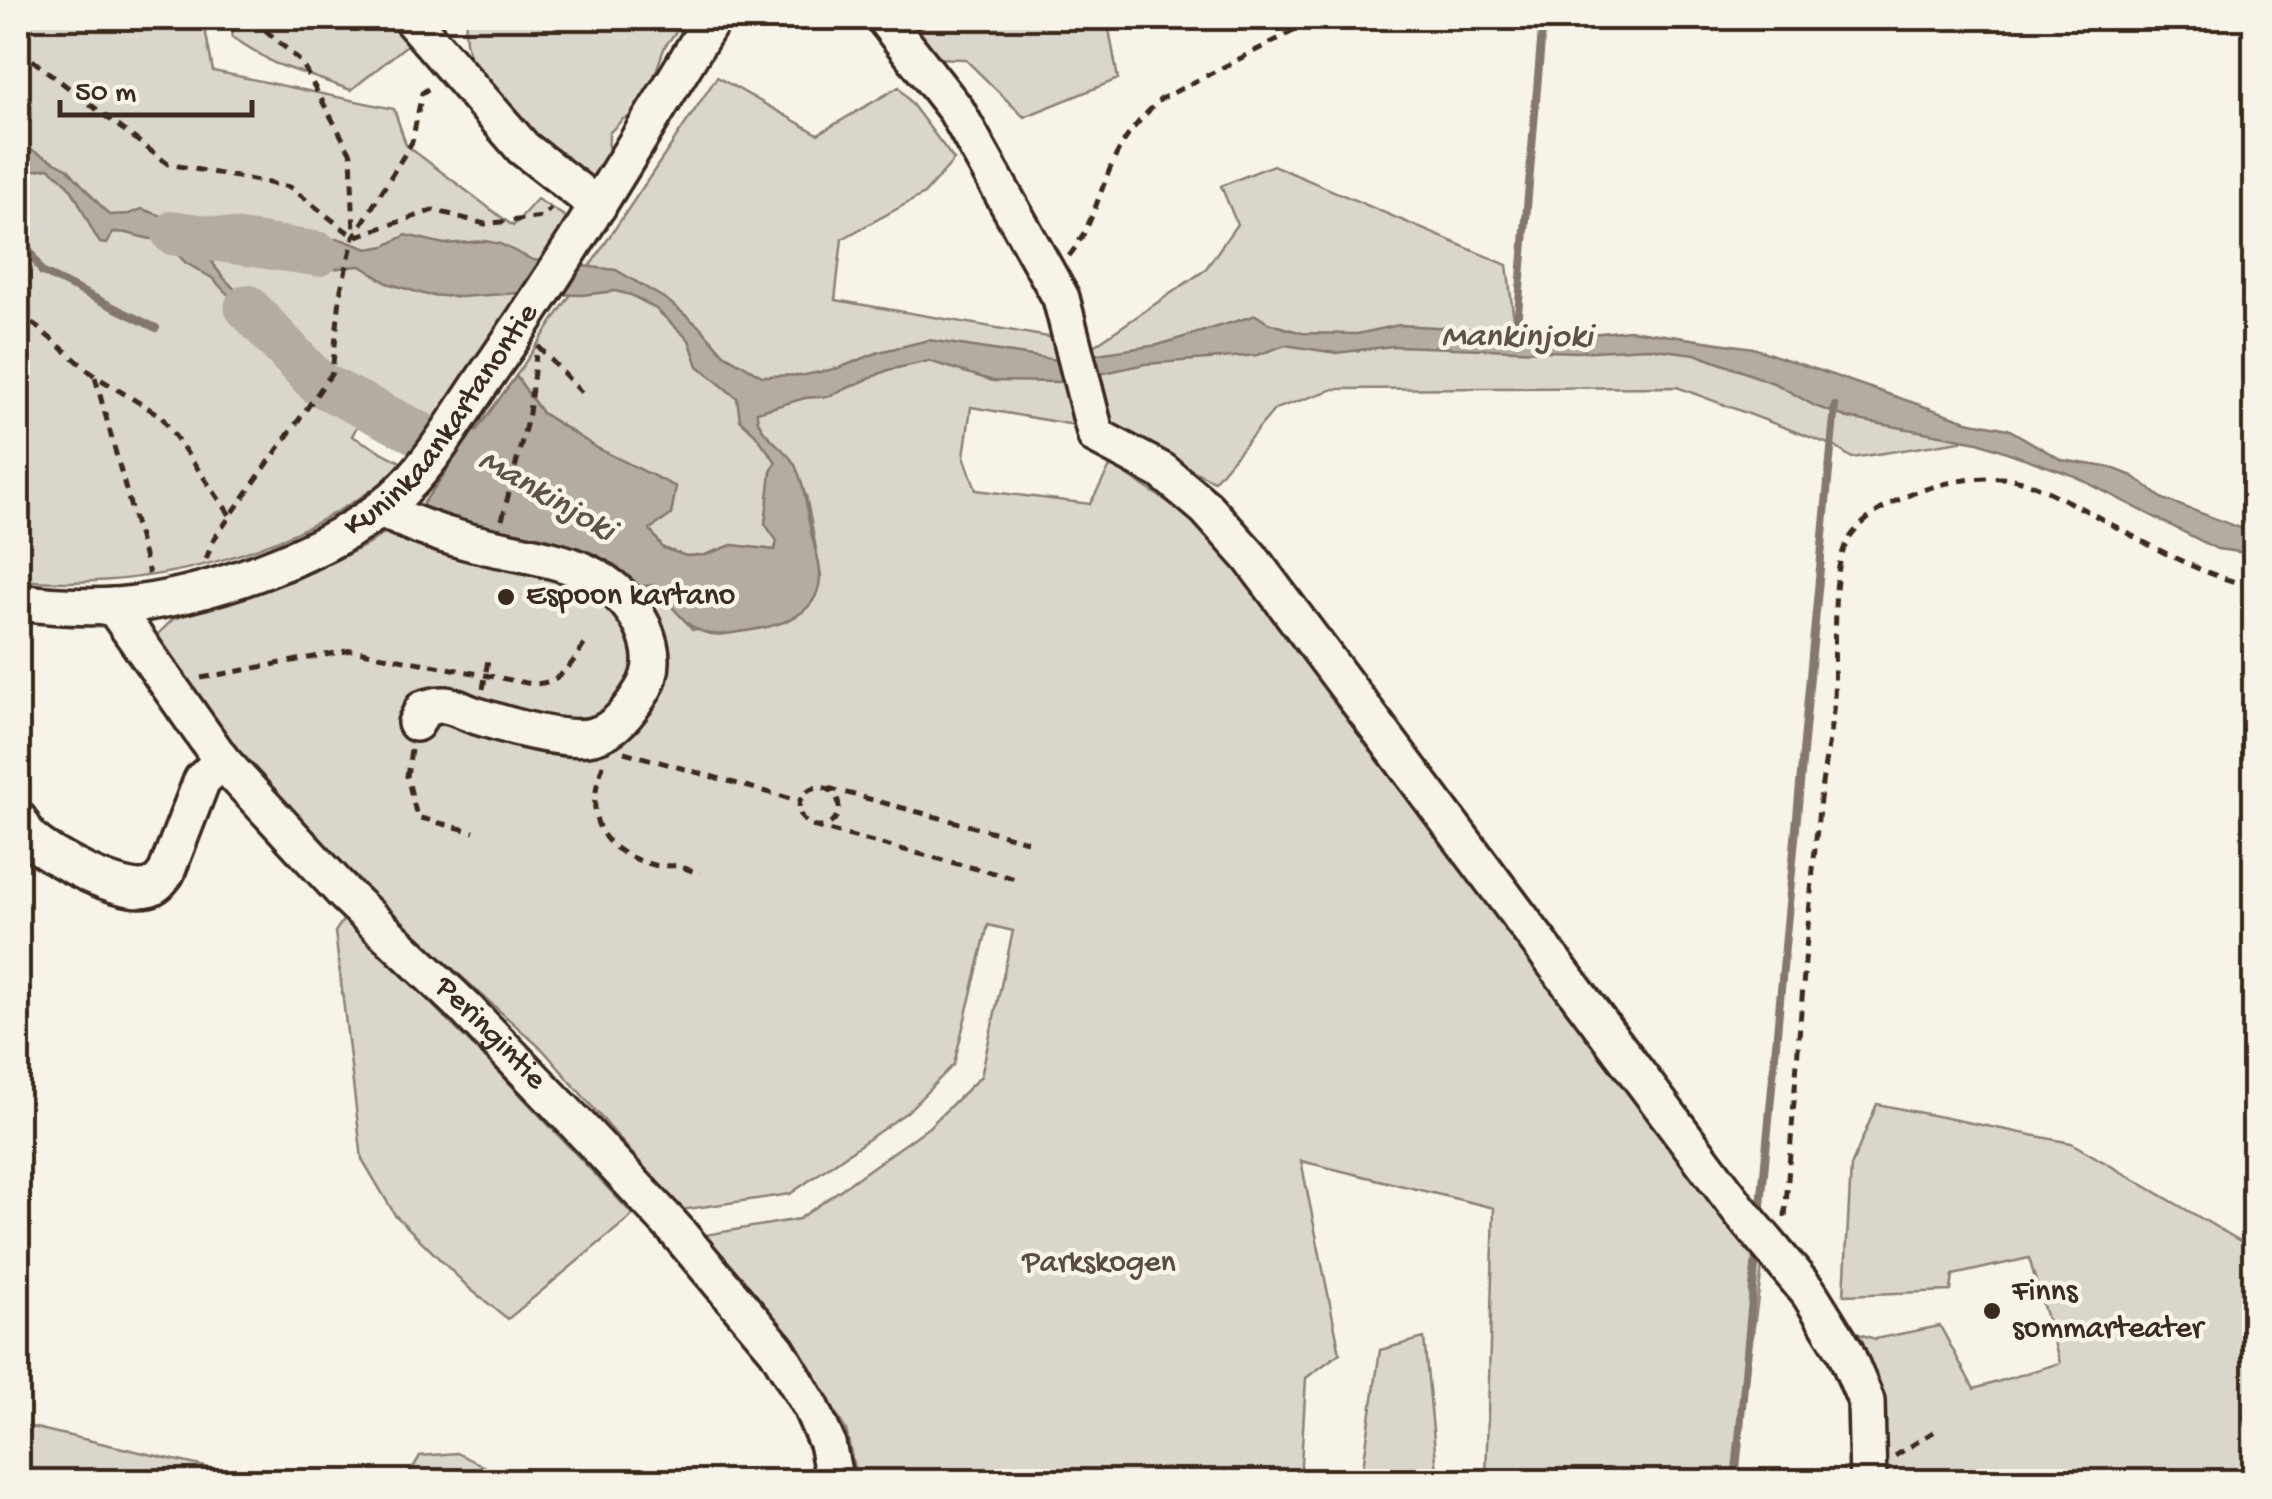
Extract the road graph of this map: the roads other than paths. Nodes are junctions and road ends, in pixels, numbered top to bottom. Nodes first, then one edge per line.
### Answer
1 (410, 18) edge
2 (713, 18) edge
3 (884, 18) edge
4 (598, 206) junction
5 (380, 510) junction
6 (18, 602) edge
7 (114, 606) junction
8 (416, 723) road end
9 (222, 762) junction
10 (18, 819) edge
11 (1868, 1470) edge
12 (836, 1482) edge

1 - 4 street
2 - 4 street, Kuninkaankartanontie
3 - 11 street
4 - 5 street, Kuninkaankartanontie
5 - 7 street, Kuninkaankartanontie
5 - 8 street
6 - 7 street, Kuninkaankartanontie
7 - 9 street, Peringintie
9 - 10 street
9 - 12 street, Peringintie

